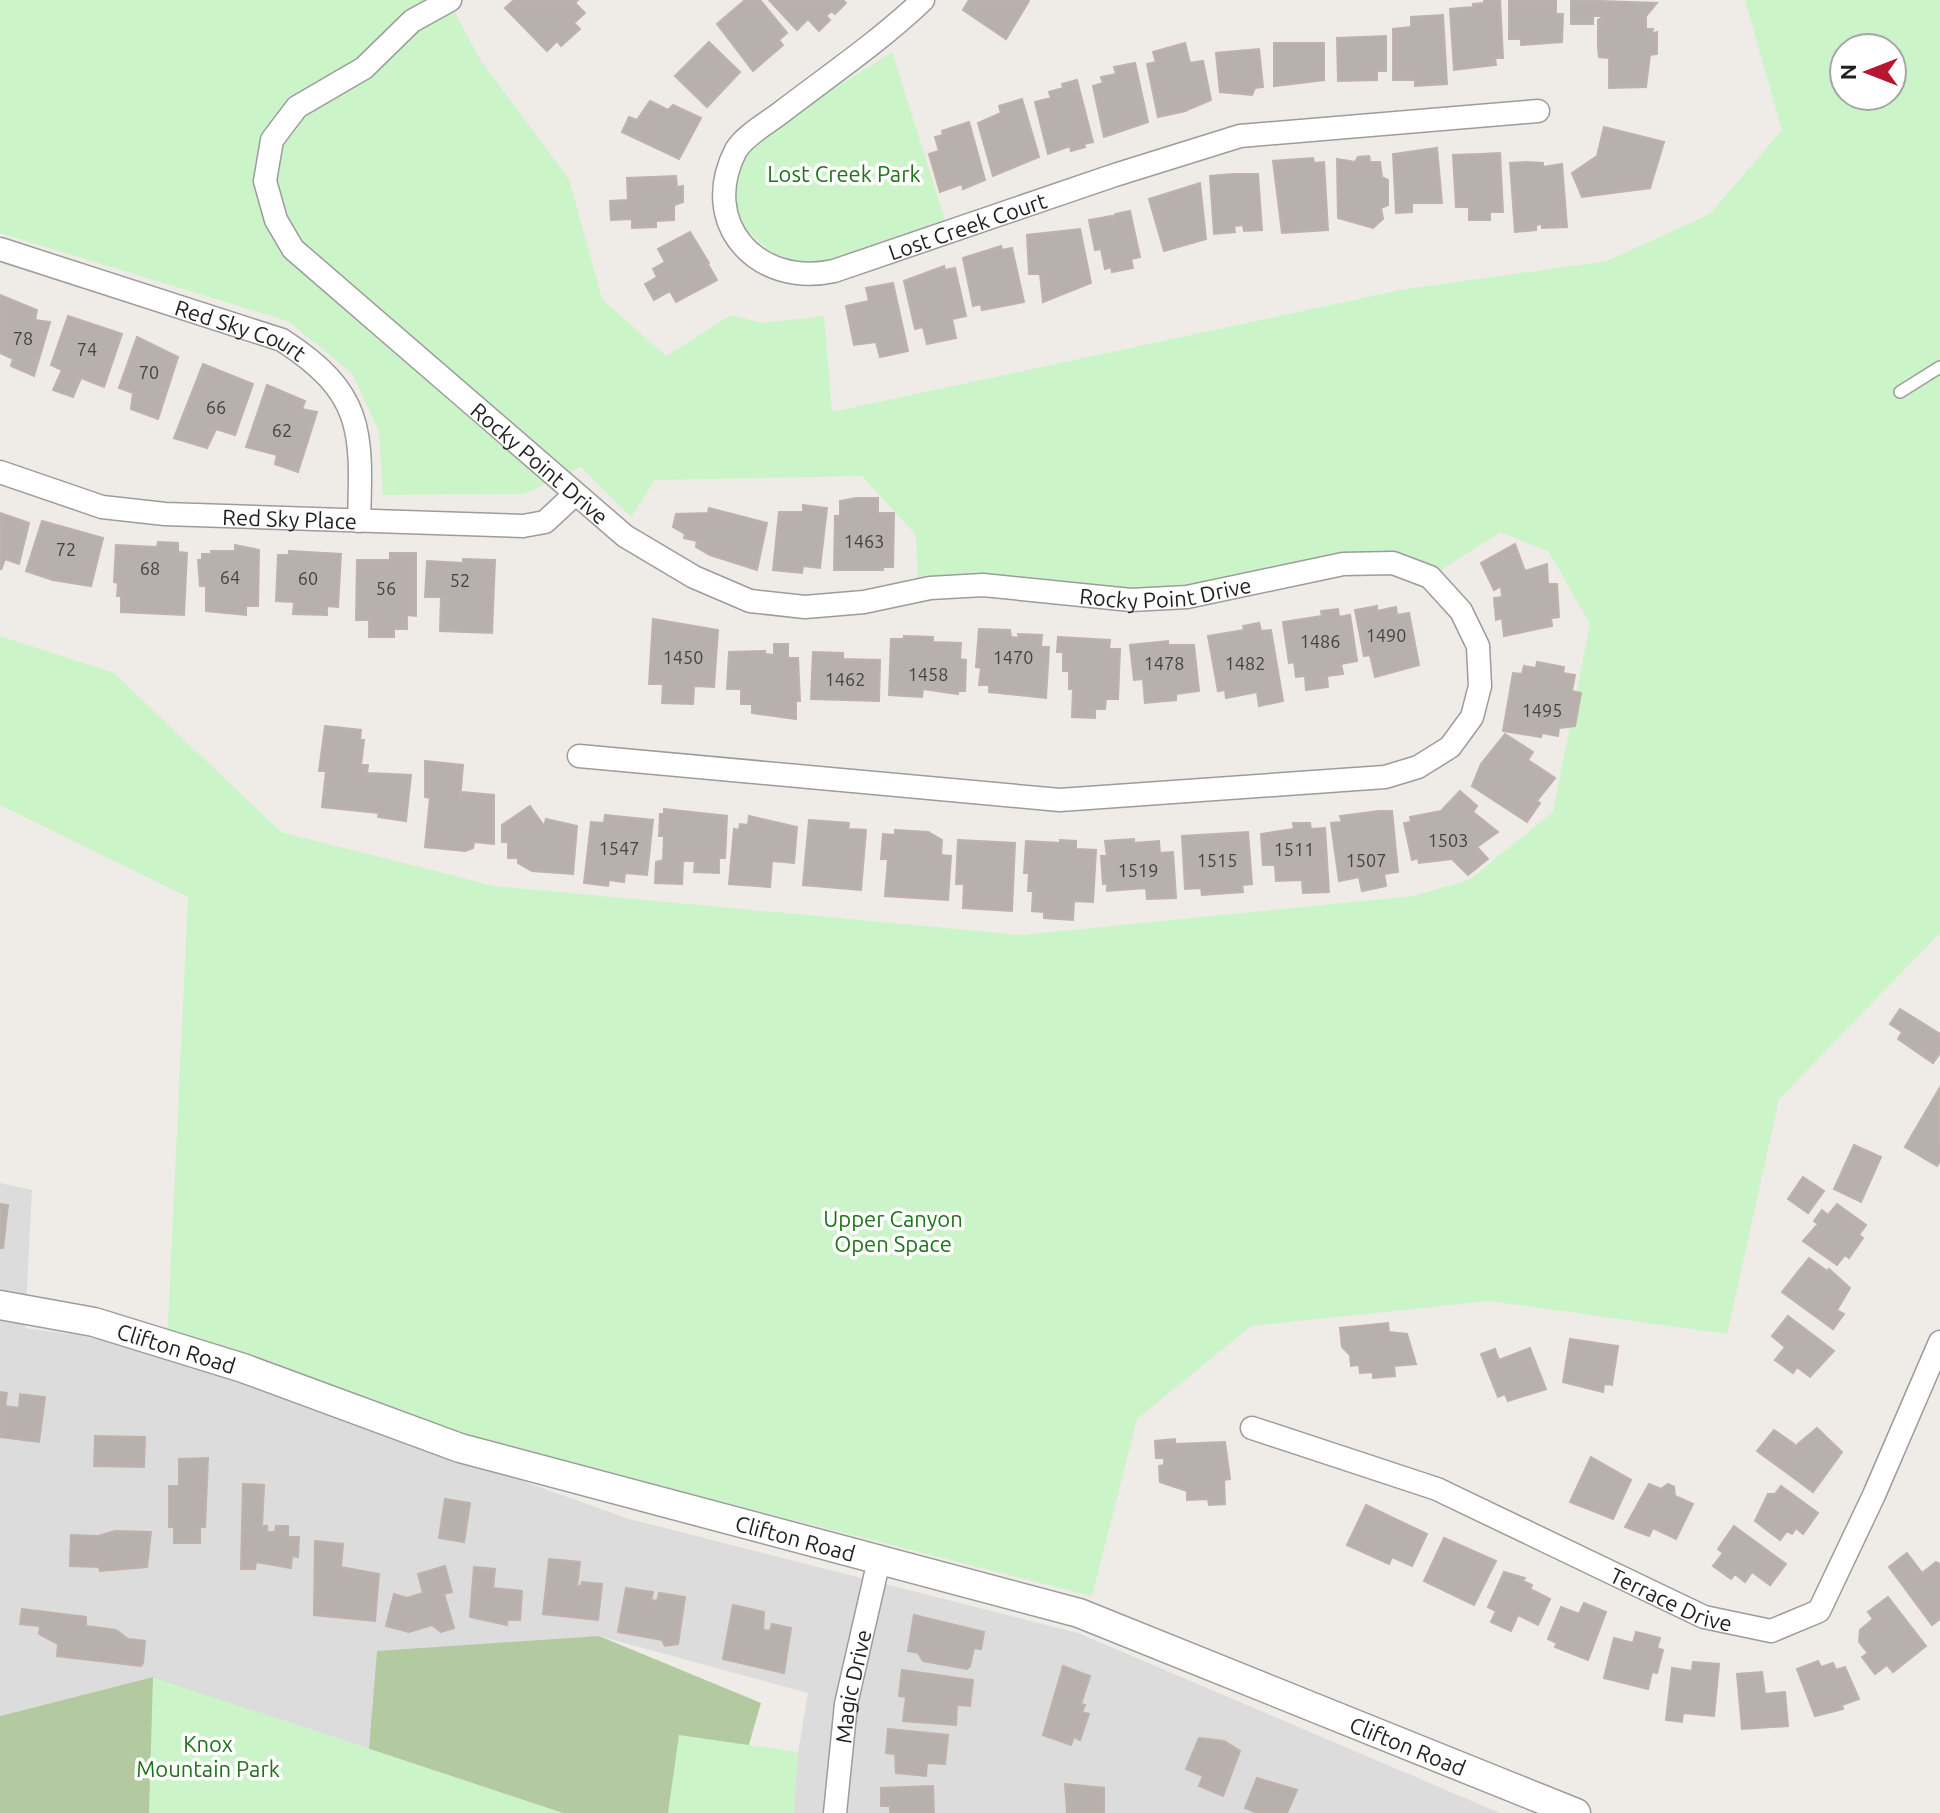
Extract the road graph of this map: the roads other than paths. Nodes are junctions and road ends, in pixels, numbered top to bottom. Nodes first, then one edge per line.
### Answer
1 (450, 0) edge
2 (923, 0) edge
3 (1538, 111) dead end
4 (0, 249) edge
5 (1940, 367) edge
6 (1900, 392) dead end
7 (0, 472) edge
8 (574, 495) junction
9 (359, 521) junction
10 (579, 756) dead end
11 (0, 1305) edge
12 (1940, 1342) edge
13 (1252, 1428) dead end
14 (879, 1560) junction
15 (835, 1813) edge
16 (1576, 1813) edge

1 - 8 street, Rocky Point Drive
2 - 3 street, Lost Creek Court
4 - 9 street, Red Sky Court
5 - 6 lane
7 - 9 street, Red Sky Place
8 - 9 street, Red Sky Place
8 - 10 street, Rocky Point Drive
11 - 14 street, Clifton Road
12 - 13 street, Terrace Drive
14 - 15 street, Magic Drive
14 - 16 street, Clifton Road

